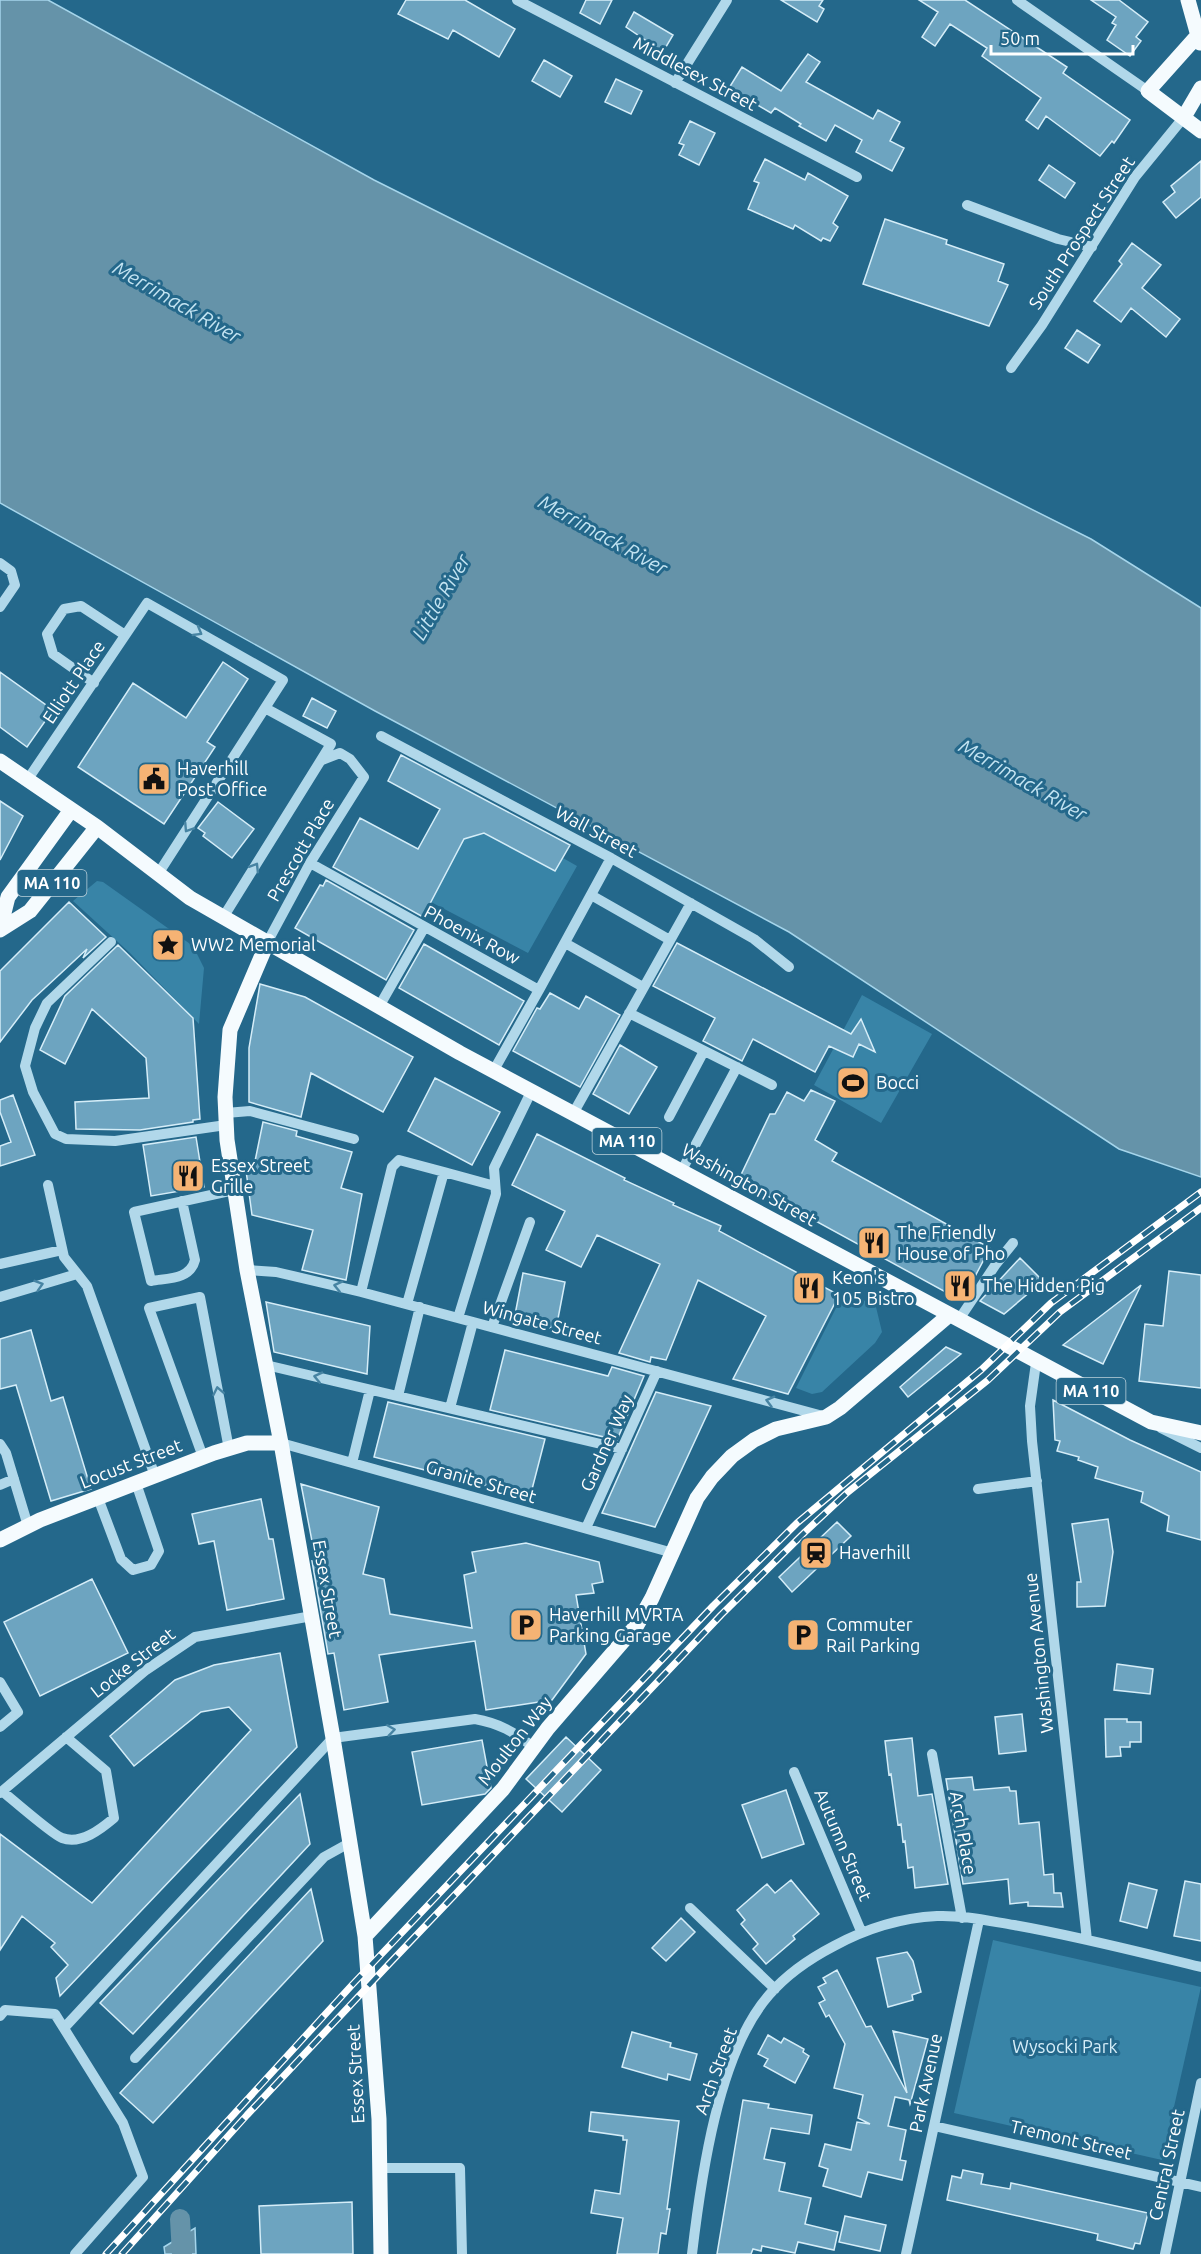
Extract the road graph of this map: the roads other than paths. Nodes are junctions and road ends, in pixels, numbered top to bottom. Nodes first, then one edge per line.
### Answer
1 (517, 0) edge
2 (727, 0) edge
3 (1017, 0) edge
4 (1188, 0) edge
5 (1200, 38) edge
6 (675, 83) junction
7 (1201, 88) edge
8 (1148, 91) junction
9 (1184, 117) junction
10 (1201, 131) edge
11 (858, 177) dead end
12 (967, 205) dead end
13 (1092, 247) junction
14 (1011, 368) dead end
15 (0, 563) edge
16 (0, 607) edge
17 (125, 635) junction
18 (94, 683) junction
19 (265, 708) junction
20 (381, 736) dead end
21 (0, 760) edge
22 (321, 760) junction
23 (28, 779) junction
24 (70, 810) junction
25 (97, 827) junction
26 (611, 858) junction
27 (310, 863) junction
28 (158, 874) junction
29 (591, 895) junction
30 (690, 903) junction
31 (224, 916) junction
32 (424, 928) junction
33 (0, 929) edge
34 (268, 940) junction
35 (670, 940) junction
36 (111, 942) dead end
37 (565, 943) junction
38 (789, 968) dead end
39 (643, 987) junction
40 (539, 990) junction
41 (380, 1005) junction
42 (629, 1013) junction
43 (704, 1051) junction
44 (737, 1067) junction
45 (494, 1070) junction
46 (772, 1085) dead end
47 (532, 1090) junction
48 (574, 1112) junction
49 (669, 1117) dead end
50 (226, 1119) junction
51 (354, 1139) dead end
52 (682, 1170) junction
53 (444, 1172) junction
54 (48, 1185) dead end
55 (495, 1186) junction
56 (234, 1190) junction
57 (182, 1201) junction
58 (530, 1222) dead end
59 (1013, 1243) dead end
60 (62, 1250) junction
61 (0, 1264) edge
62 (247, 1270) junction
63 (77, 1274) junction
64 (361, 1292) junction
65 (0, 1297) edge
66 (407, 1304) junction
67 (420, 1307) junction
68 (458, 1318) junction
69 (953, 1319) junction
70 (473, 1322) junction
71 (492, 1327) junction
72 (1036, 1363) junction
73 (266, 1365) junction
74 (657, 1371) junction
75 (370, 1390) junction
76 (398, 1396) junction
77 (450, 1408) junction
78 (826, 1417) junction
79 (1151, 1422) junction
80 (1201, 1433) edge
81 (281, 1443) junction
82 (0, 1444) edge
83 (1201, 1448) edge
84 (229, 1449) junction
85 (622, 1449) junction
86 (203, 1457) junction
87 (352, 1463) junction
88 (155, 1476) junction
89 (14, 1479) junction
90 (1037, 1481) junction
91 (136, 1483) junction
92 (0, 1485) edge
93 (978, 1490) dead end
94 (98, 1498) junction
95 (28, 1526) junction
96 (586, 1528) junction
97 (0, 1540) edge
98 (673, 1553) junction
99 (312, 1616) junction
100 (0, 1682) edge
101 (0, 1727) edge
102 (66, 1737) junction
103 (333, 1738) junction
104 (533, 1747) junction
105 (932, 1754) dead end
106 (794, 1772) dead end
107 (1, 1792) edge
108 (351, 1842) junction
109 (690, 1908) dead end
110 (962, 1918) junction
111 (979, 1920) junction
112 (861, 1931) junction
113 (365, 1936) junction
114 (1087, 1940) junction
115 (1201, 1966) edge
116 (775, 1989) junction
117 (0, 2016) edge
118 (64, 2028) junction
119 (135, 2058) dead end
120 (1201, 2083) edge
121 (934, 2126) junction
122 (379, 2168) junction
123 (1180, 2182) junction
124 (1201, 2187) edge
125 (75, 2254) edge
126 (381, 2254) edge
127 (462, 2254) edge
128 (692, 2254) edge
129 (906, 2254) edge
130 (1165, 2254) edge

1 - 6 street, Middlesex Street
2 - 6 street
3 - 8 street
4 - 5 main road
5 - 8 main road
6 - 11 street, Middlesex Street
7 - 9 main road
8 - 9 main road
9 - 10 main road
9 - 13 street, South Prospect Street
12 - 13 street
13 - 14 street, South Prospect Street
15 - 16 street
17 - 18 street, Elliott Place
17 - 18 street
17 -> 19 street, Elliott Place
18 - 23 street, Elliott Place
19 - 22 street
19 -> 28 street
20 - 26 street, Wall Street
21 - 23 main road
22 - 27 street, Prescott Place
31 -> 22 street
23 - 24 main road
24 - 25 main road, MA 110
24 - 33 main road, MA 110
25 - 28 main road, MA 110
25 - 33 main road, MA 110
26 - 29 street
26 - 30 street, Wall Street
27 - 32 street, Phoenix Row
27 - 34 street, Prescott Place
28 - 31 main road, MA 110
29 - 35 street
29 - 37 street
30 - 35 street
30 - 38 street, Wall Street
31 - 34 main road, MA 110
32 - 40 street, Phoenix Row
32 - 41 street
34 - 41 main road, Washington Street / MA 110
34 - 50 main road, Essex Street
35 - 39 street
36 - 50 street
37 - 39 street
37 - 40 street
39 - 42 street
40 - 45 street
41 - 45 main road, Washington Street / MA 110
42 - 43 street
42 - 48 street
43 - 44 street
43 - 49 street
44 - 46 street
44 - 52 street
45 - 47 main road, Washington Street / MA 110
47 - 48 main road, Washington Street / MA 110
47 - 55 street
48 - 52 main road, Washington Street / MA 110
50 - 51 street
50 - 56 main road, Essex Street
52 - 69 main road, Washington Street / MA 110
53 - 55 street
53 - 64 street
53 - 66 street
54 - 60 street
55 - 68 street
56 - 57 street
56 - 62 main road, Essex Street
57 - 57 street
58 - 71 street
59 - 69 street
60 - 61 street
60 - 63 street
64 -> 62 street, Wingate Street
62 - 73 main road, Essex Street
65 -> 63 street
63 - 88 street
64 - 66 street, Wingate Street
66 - 67 street, Wingate Street
67 - 68 street, Wingate Street
67 - 76 street
68 - 70 street, Wingate Street
69 - 72 main road, Washington Street / MA 110
69 - 78 main road
70 - 71 street, Wingate Street
70 - 77 street
71 - 74 street, Wingate Street
72 - 79 main road, Washington Street / MA 110
72 - 90 street, Washington Avenue
75 -> 73 street
73 - 81 main road, Essex Street
78 -> 74 street, Wingate Street
74 - 85 street, Gardner Way
75 - 76 street
75 - 87 street
76 - 77 street
77 - 85 street
78 - 98 main road, Moulton Way
79 - 80 main road, Washington Street / MA 110
79 - 83 street, Washington Street
81 - 84 main road, Locust Street
81 - 87 street, Granite Street
81 - 99 main road, Essex Street
82 - 89 street
84 - 86 main road, Locust Street
84 -> 86 street
85 - 96 street, Gardner Way
86 - 88 main road, Locust Street
87 - 96 street, Granite Street
88 - 91 main road, Locust Street
89 - 92 street
89 - 95 street
90 - 93 street
90 - 114 street, Washington Avenue
91 - 94 main road, Locust Street
91 - 94 street
94 - 95 main road, Locust Street
95 - 97 main road, Locust Street
96 - 98 street, Granite Street
98 - 104 main road, Moulton Way
99 - 102 street, Locke Street
99 - 103 main road, Essex Street
100 - 101 street
102 - 107 street, Locke Street
102 - 107 street
103 -> 104 street
103 - 108 main road, Essex Street
103 - 118 street
104 - 113 main road, Moulton Way
105 - 110 street, Arch Place
106 - 112 street, Autumn Street
108 - 113 main road, Essex Street
108 - 119 street
109 - 116 street
110 - 111 street, Arch Street
110 - 112 street, Arch Street
111 - 114 street, Arch Street
111 - 121 street, Park Avenue
112 - 116 street, Arch Street
113 - 122 main road, Essex Street
114 - 115 street, Arch Street
116 - 128 street, Arch Street
117 - 118 street
118 - 125 street
120 - 123 street, Central Street
121 - 123 street, Tremont Street
121 - 129 street, Park Avenue
122 - 126 main road, Essex Street
122 - 127 street
123 - 124 street, Tremont Street
123 - 130 street, Central Street

